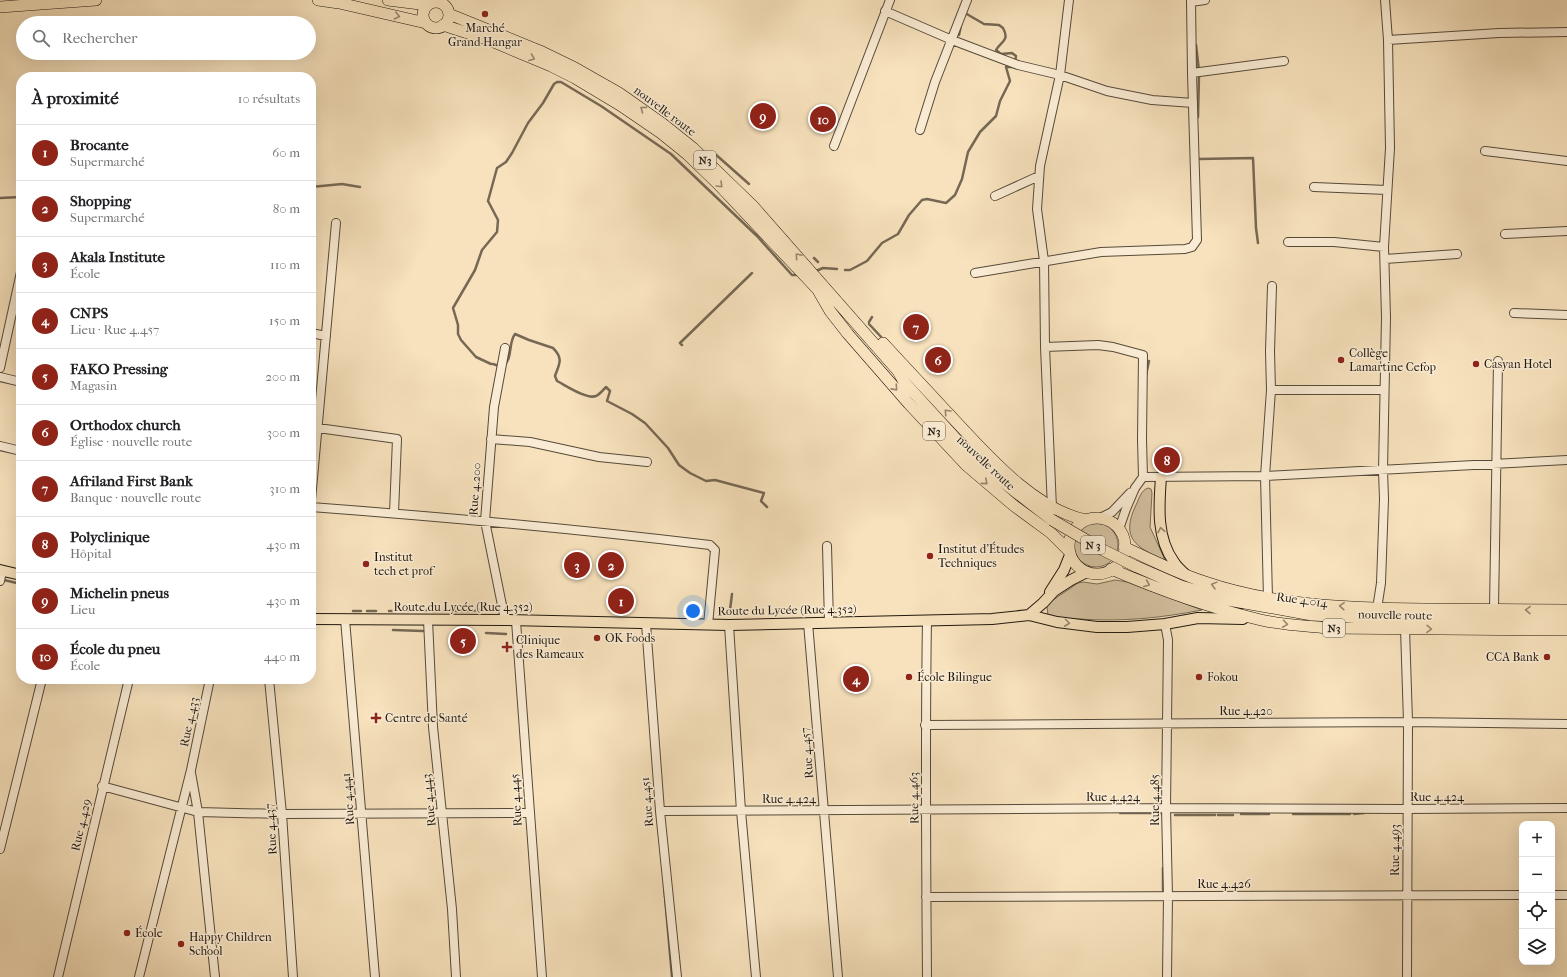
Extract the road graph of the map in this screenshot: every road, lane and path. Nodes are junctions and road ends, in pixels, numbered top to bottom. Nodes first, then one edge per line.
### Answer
1 (96, 0) edge
2 (318, 0) edge
3 (388, 0) edge
4 (890, 0) edge
5 (967, 0) edge
6 (1069, 0) edge
7 (1204, 0) edge
8 (1385, 0) edge
9 (1191, 1) edge
10 (428, 5) junction
11 (0, 7) edge
12 (885, 11) junction
13 (449, 14) junction
14 (426, 23) junction
15 (443, 25) junction
16 (1567, 32) edge
17 (952, 40) junction
18 (1388, 40) junction
19 (1284, 61) dead end
20 (1192, 73) junction
21 (1060, 75) junction
22 (1193, 103) junction
23 (920, 130) dead end
24 (834, 146) dead end
25 (1485, 151) dead end
26 (1567, 161) edge
27 (1039, 176) junction
28 (1314, 187) dead end
29 (1387, 190) junction
30 (995, 196) dead end
31 (336, 223) dead end
32 (1567, 231) edge
33 (1505, 234) dead end
34 (1288, 242) dead end
35 (1384, 247) junction
36 (1457, 254) dead end
37 (1385, 259) junction
38 (1044, 261) junction
39 (975, 273) dead end
40 (1272, 286) dead end
41 (822, 290) junction
42 (16, 295) edge
43 (1514, 313) dead end
44 (1567, 316) edge
45 (316, 334) edge
46 (326, 336) junction
47 (1045, 347) junction
48 (505, 348) dead end
49 (1498, 361) dead end
50 (0, 368) edge
51 (0, 377) edge
52 (16, 381) edge
53 (1271, 390) junction
54 (1384, 390) junction
55 (316, 419) edge
56 (316, 427) edge
57 (491, 439) junction
58 (0, 446) edge
59 (16, 450) edge
60 (1567, 460) edge
61 (647, 462) dead end
62 (1496, 464) junction
63 (1382, 471) junction
64 (1265, 476) junction
65 (1143, 477) junction
66 (1161, 477) junction
67 (1135, 488) junction
68 (316, 507) edge
69 (1052, 508) junction
70 (394, 513) junction
71 (1100, 518) junction
72 (1052, 520) joint
73 (1086, 520) junction
74 (485, 521) junction
75 (1119, 529) junction
76 (827, 546) dead end
77 (1124, 547) junction
78 (1070, 553) junction
79 (1111, 569) junction
80 (1, 570) edge
81 (1087, 572) junction
82 (16, 574) edge
83 (1186, 575) junction
84 (0, 581) edge
85 (1268, 598) junction
86 (1043, 603) junction
87 (1377, 609) junction
88 (1494, 609) junction
89 (1567, 610) edge
90 (1029, 615) junction
91 (316, 619) edge
92 (345, 619) junction
93 (428, 620) junction
94 (505, 620) junction
95 (516, 620) junction
96 (927, 620) junction
97 (1262, 620) junction
98 (1567, 620) edge
99 (808, 623) junction
100 (828, 623) junction
101 (646, 624) junction
102 (708, 624) junction
103 (1165, 624) junction
104 (729, 625) junction
105 (1405, 628) junction
106 (1567, 630) edge
107 (41, 684) edge
108 (128, 684) edge
109 (209, 684) edge
110 (269, 684) edge
111 (1408, 722) junction
112 (1168, 724) junction
113 (1567, 724) edge
114 (925, 725) junction
115 (191, 770) junction
116 (102, 786) junction
117 (182, 808) junction
118 (1166, 808) junction
119 (1567, 808) edge
120 (1407, 809) junction
121 (823, 810) junction
122 (927, 810) junction
123 (660, 811) junction
124 (741, 811) junction
125 (198, 812) junction
126 (361, 813) junction
127 (529, 813) junction
128 (282, 814) junction
129 (442, 814) junction
130 (0, 849) edge
131 (1555, 895) edge
132 (1567, 895) edge
133 (1168, 896) junction
134 (1407, 896) junction
135 (1519, 896) edge
136 (926, 897) junction
137 (58, 977) edge
138 (139, 977) edge
139 (215, 977) edge
140 (293, 977) edge
141 (375, 977) edge
142 (456, 977) edge
143 (542, 977) edge
144 (677, 977) edge
145 (756, 977) edge
146 (838, 977) edge
147 (927, 977) edge
148 (1167, 977) edge
149 (1407, 977) edge

1 - 11 highway
2 -> 14 highway
3 - 10 highway
4 - 12 street
5 - 17 street
6 - 21 street
7 - 9 street
8 - 18 street
9 - 20 street
10 - 13 highway
10 - 14 highway
12 - 17 street
12 - 24 street
13 - 15 highway
41 -> 13 highway, nouvelle route / N3
14 - 15 highway
15 -> 41 highway, nouvelle route / N3
16 - 18 street
17 - 21 street
17 - 23 street
18 - 29 street
19 - 20 street
20 - 22 street
21 - 22 street
21 - 27 street
22 - 38 street
25 - 26 street
27 - 30 street
27 - 38 street
28 - 29 street
29 - 35 street
31 - 46 street
32 - 33 street
34 - 35 street
35 - 37 street
36 - 37 street
37 - 54 street
38 - 39 street
38 - 47 street
40 - 53 street
69 -> 41 highway, nouvelle route / N3
41 - 72 highway, nouvelle route / N3
41 -> 78 highway, nouvelle route / N3
42 - 50 street
43 - 44 street
45 - 46 street
46 - 55 street
47 - 65 street
47 - 69 street
48 - 57 street, Rue 4.200
49 - 62 street
51 - 52 street
53 - 54 street
53 - 64 street
54 - 63 street
56 - 70 street
57 - 61 street
57 - 74 street, Rue 4.200
58 - 59 street
60 - 62 street
62 - 63 street
62 - 88 street
63 - 64 street
63 - 87 street
64 - 66 street
64 - 85 street
65 - 66 street
65 - 67 street
83 -> 66 main road
67 - 71 street
67 - 75 street
68 - 70 street
69 - 73 highway, nouvelle route / N3
70 - 74 street
71 - 73 highway
71 - 75 highway
72 - 98 highway, Rue 4.014 / N 3, bridge
73 - 78 highway
74 - 94 street, Rue 4.200
74 - 102 street
75 - 77 highway
76 - 100 street
77 - 79 highway
77 - 83 highway, nouvelle route / N3
78 - 81 highway
78 - 86 main road
79 - 81 highway
79 -> 97 highway, nouvelle route / N3
80 - 82 main road
80 - 84 street
81 - 86 main road
85 -> 83 highway, nouvelle route / N3
87 -> 85 highway, nouvelle route / N3
86 - 90 main road
87 - 88 highway, nouvelle route / N3
89 -> 88 highway, nouvelle route / N3
90 - 96 main road, Route du Lycée (Rue 4.352)
90 -> 103 main road
91 - 92 main road, Route du Lycée (Rue 4.352)
92 - 93 main road, Route du Lycée (Rue 4.352)
92 - 126 street, Rue 4.441
93 - 94 main road, Route du Lycée (Rue 4.352)
93 - 129 street, Rue 4.443
94 - 95 main road, Route du Lycée (Rue 4.352)
95 - 101 main road, Route du Lycée (Rue 4.352)
95 - 127 street, Rue 4.445
96 - 100 main road, Route du Lycée (Rue 4.352)
96 - 114 street, Rue 4.463
97 - 103 main road
97 -> 105 highway, nouvelle route / N3
99 - 100 main road, Route du Lycée (Rue 4.352)
99 - 104 main road, Route du Lycée (Rue 4.352)
99 - 121 street, Rue 4.457
101 - 102 main road, Route du Lycée (Rue 4.352)
101 - 123 street, Rue 4.451
102 - 104 main road, Route du Lycée (Rue 4.352)
103 - 112 street, Rue 4.485
104 - 124 street
105 -> 106 highway, nouvelle route / N3
105 - 111 street, Rue 4.493
107 - 130 street
108 - 116 street, Rue 4.429
109 - 115 street, Rue 4.433
110 - 128 street, Rue 4.437
111 - 112 street, Rue 4.420
111 - 113 street, Rue 4.420
111 - 120 street, Rue 4.493
112 - 114 street, Rue 4.420
112 - 118 street, Rue 4.485
114 - 122 street, Rue 4.463
115 - 117 street, Rue 4.433
115 - 125 street
116 - 117 street
116 - 137 street, Rue 4.429
117 - 125 street
117 - 138 street, Rue 4.433
118 - 120 street, Rue 4.424
118 - 122 street, Rue 4.424
118 - 133 street, Rue 4.485
119 - 120 street, Rue 4.424
120 - 134 street, Rue 4.493
121 - 122 street, Rue 4.424
121 - 124 street, Rue 4.424
121 - 146 street, Rue 4.457
122 - 136 street, Rue 4.463
123 - 124 street, Rue 4.424
123 - 144 street, Rue 4.451
124 - 145 street
125 - 128 street
125 - 139 street
126 - 128 street
126 - 129 street
126 - 141 street, Rue 4.441
127 - 129 street
127 - 143 street, Rue 4.445
128 - 140 street, Rue 4.437
129 - 142 street, Rue 4.443
131 - 132 street
133 - 134 street, Rue 4.426
133 - 136 street, Rue 4.426
133 - 148 street, Rue 4.485
134 - 135 street, Rue 4.426
134 - 149 street, Rue 4.493
136 - 147 street, Rue 4.463

